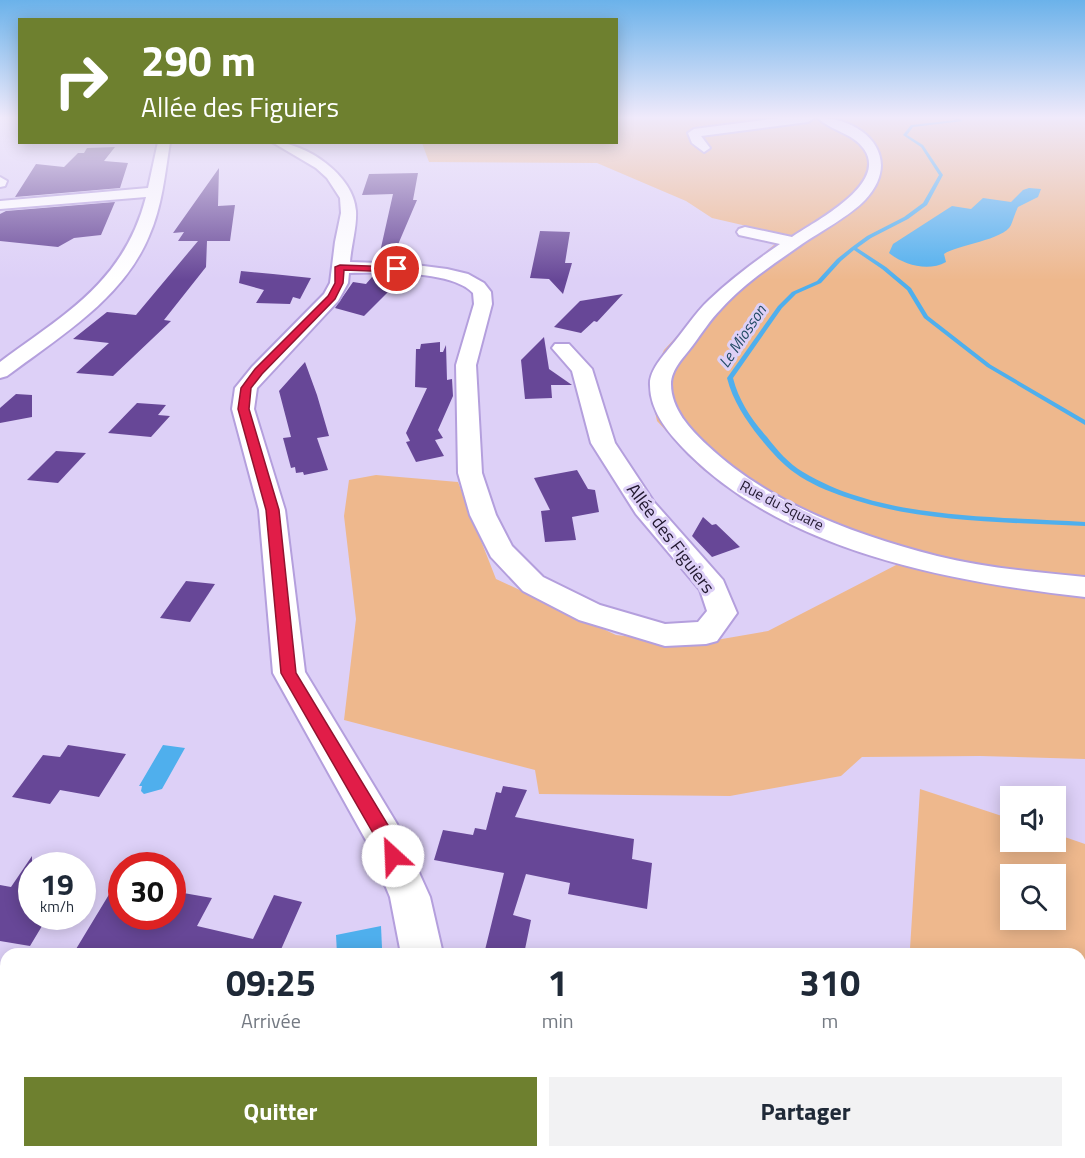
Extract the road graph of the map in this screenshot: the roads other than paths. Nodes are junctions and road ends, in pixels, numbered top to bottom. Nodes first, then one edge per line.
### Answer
1 (157, 172) edge
2 (329, 172) edge
3 (876, 172) edge
4 (153, 192) junction
5 (0, 205) edge
6 (745, 232) dead end
7 (794, 242) junction
8 (340, 267) junction
9 (561, 348) dead end
10 (0, 372) edge
11 (1085, 587) edge
12 (421, 948) edge

1 - 4 street
2 - 8 street
3 - 7 street, Rue du Square
4 - 5 street
4 - 10 street
6 - 7 street
7 - 11 street, Rue du Square
8 - 9 street, Allée des Figuiers
8 - 12 street

